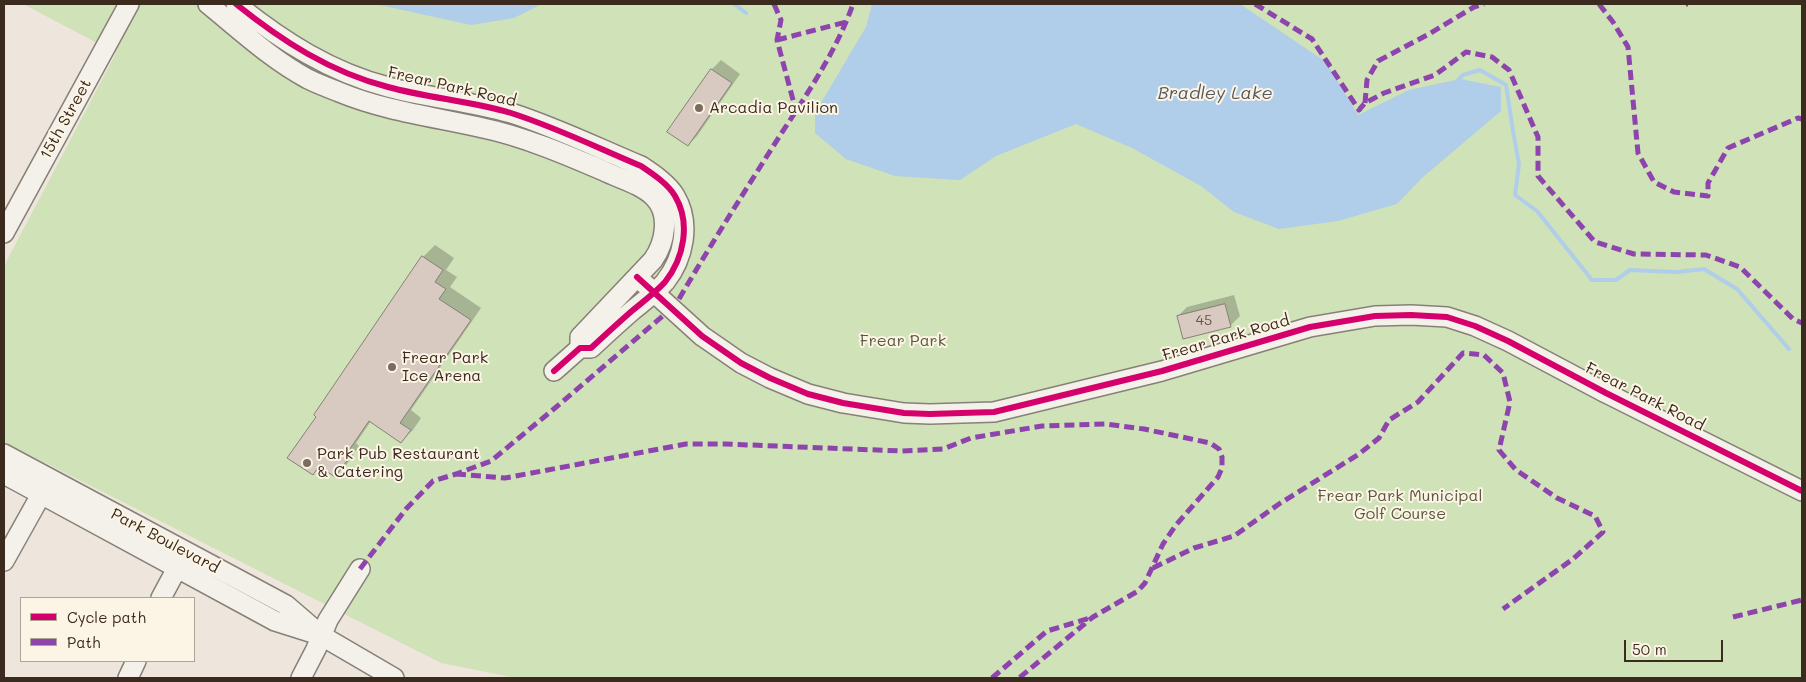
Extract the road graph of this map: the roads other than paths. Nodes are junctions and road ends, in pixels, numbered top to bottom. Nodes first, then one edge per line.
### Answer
1 (128, 4) edge
2 (208, 4) edge
3 (236, 4) edge
4 (4, 233) edge
5 (637, 277) junction
6 (654, 292) junction
7 (580, 348) junction
8 (554, 372) dead end
9 (4, 454) edge
10 (4, 474) edge
11 (46, 486) junction
12 (1802, 492) edge
13 (182, 560) junction
14 (4, 561) edge
15 (360, 569) dead end
16 (162, 597) edge
17 (322, 636) junction
18 (136, 662) edge
19 (128, 678) edge
20 (301, 678) edge
21 (394, 678) edge

1 - 4 street, 15th Street
2 - 5 street, Frear Park Road
3 - 6 street, Frear Park Road
5 - 6 street, Frear Park Road
5 - 7 street, Frear Park Road
6 - 7 street, Frear Park Road
6 - 12 street, Frear Park Road
7 - 8 street, Frear Park Road
9 - 11 street, Park Boulevard
10 - 11 street, Park Boulevard
11 - 13 street, Park Boulevard
11 - 14 street
13 - 16 street
13 - 17 street, Park Boulevard
15 - 17 street
17 - 20 street
17 - 21 street, Park Boulevard
18 - 19 street

